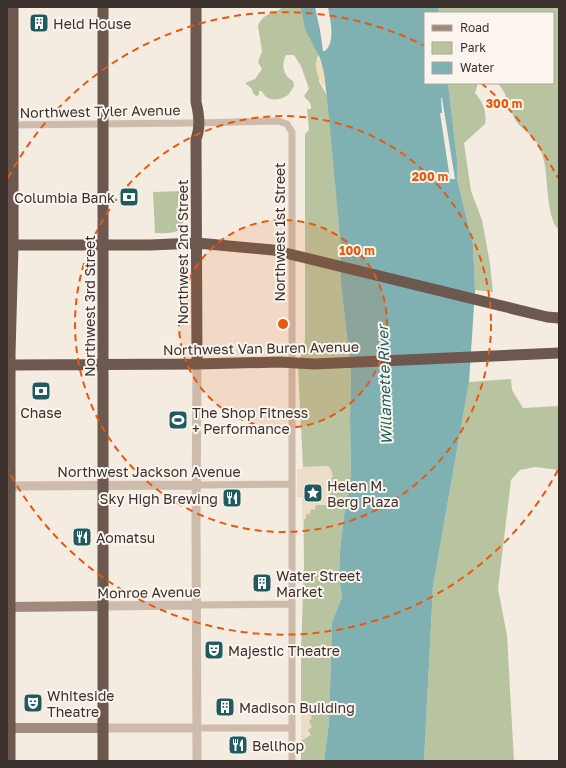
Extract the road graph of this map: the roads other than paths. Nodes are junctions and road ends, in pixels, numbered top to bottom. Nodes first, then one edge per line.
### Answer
1 (13, 7) edge
2 (103, 7) edge
3 (196, 7) edge
4 (196, 123) junction
5 (103, 124) junction
6 (287, 124) joint
7 (10, 125) edge
8 (197, 244) junction
9 (12, 245) junction
10 (104, 245) junction
11 (559, 318) edge
12 (554, 353) edge
13 (197, 364) junction
14 (11, 365) junction
15 (103, 365) junction
16 (292, 372) junction
17 (292, 484) junction
18 (196, 485) junction
19 (9, 486) edge
20 (104, 486) junction
21 (292, 604) junction
22 (196, 605) junction
23 (103, 606) junction
24 (9, 607) edge
25 (9, 728) edge
26 (103, 728) junction
27 (196, 728) junction
28 (291, 728) junction
29 (10, 761) edge
30 (103, 761) edge
31 (197, 761) edge
32 (292, 761) edge

1 - 7 highway
2 - 5 highway, Northwest 3rd Street
3 - 4 highway, Northwest 2nd Street
4 - 5 street, Northwest Tyler Avenue
4 - 6 street, Northwest Tyler Avenue
4 - 8 highway, Northwest 2nd Street
5 - 7 street, Northwest Tyler Avenue
5 - 10 highway, Northwest 3rd Street
6 - 16 street, Northwest 1st Street
7 - 9 highway
8 - 10 highway
8 - 11 highway
8 - 13 highway, Northwest 2nd Street
9 - 10 highway
9 - 14 highway
10 - 15 highway, Northwest 3rd Street
12 - 16 highway, Northwest Van Buren Avenue
13 - 15 highway, Northwest Van Buren Avenue
13 - 16 highway, Northwest Van Buren Avenue
13 - 18 street, Northwest 2nd Street
14 - 15 highway, Northwest Van Buren Avenue
14 - 19 highway
15 - 20 highway, Northwest 3rd Street
16 - 17 street, Northwest 1st Street
17 - 18 street, Northwest Jackson Avenue
17 - 21 street, Northwest 1st Street
18 - 20 street, Northwest Jackson Avenue
18 - 22 street, Northwest 2nd Street
19 - 20 street, Northwest Jackson Avenue
19 - 24 highway
20 - 23 highway, Northwest 3rd Street
21 - 22 street, Monroe Avenue
21 - 28 street, Northwest 1st Street
22 - 23 street, Monroe Avenue
22 - 27 street, Northwest 2nd Street
23 - 24 main road, Monroe Avenue
23 - 26 highway, Northwest 3rd Street
24 - 25 highway
25 - 26 main road
25 - 29 highway
26 - 27 street
26 - 30 highway, Northwest 3rd Street
27 - 28 street
27 - 31 street, Northwest 2nd Street
28 - 32 street, Northwest 1st Street

